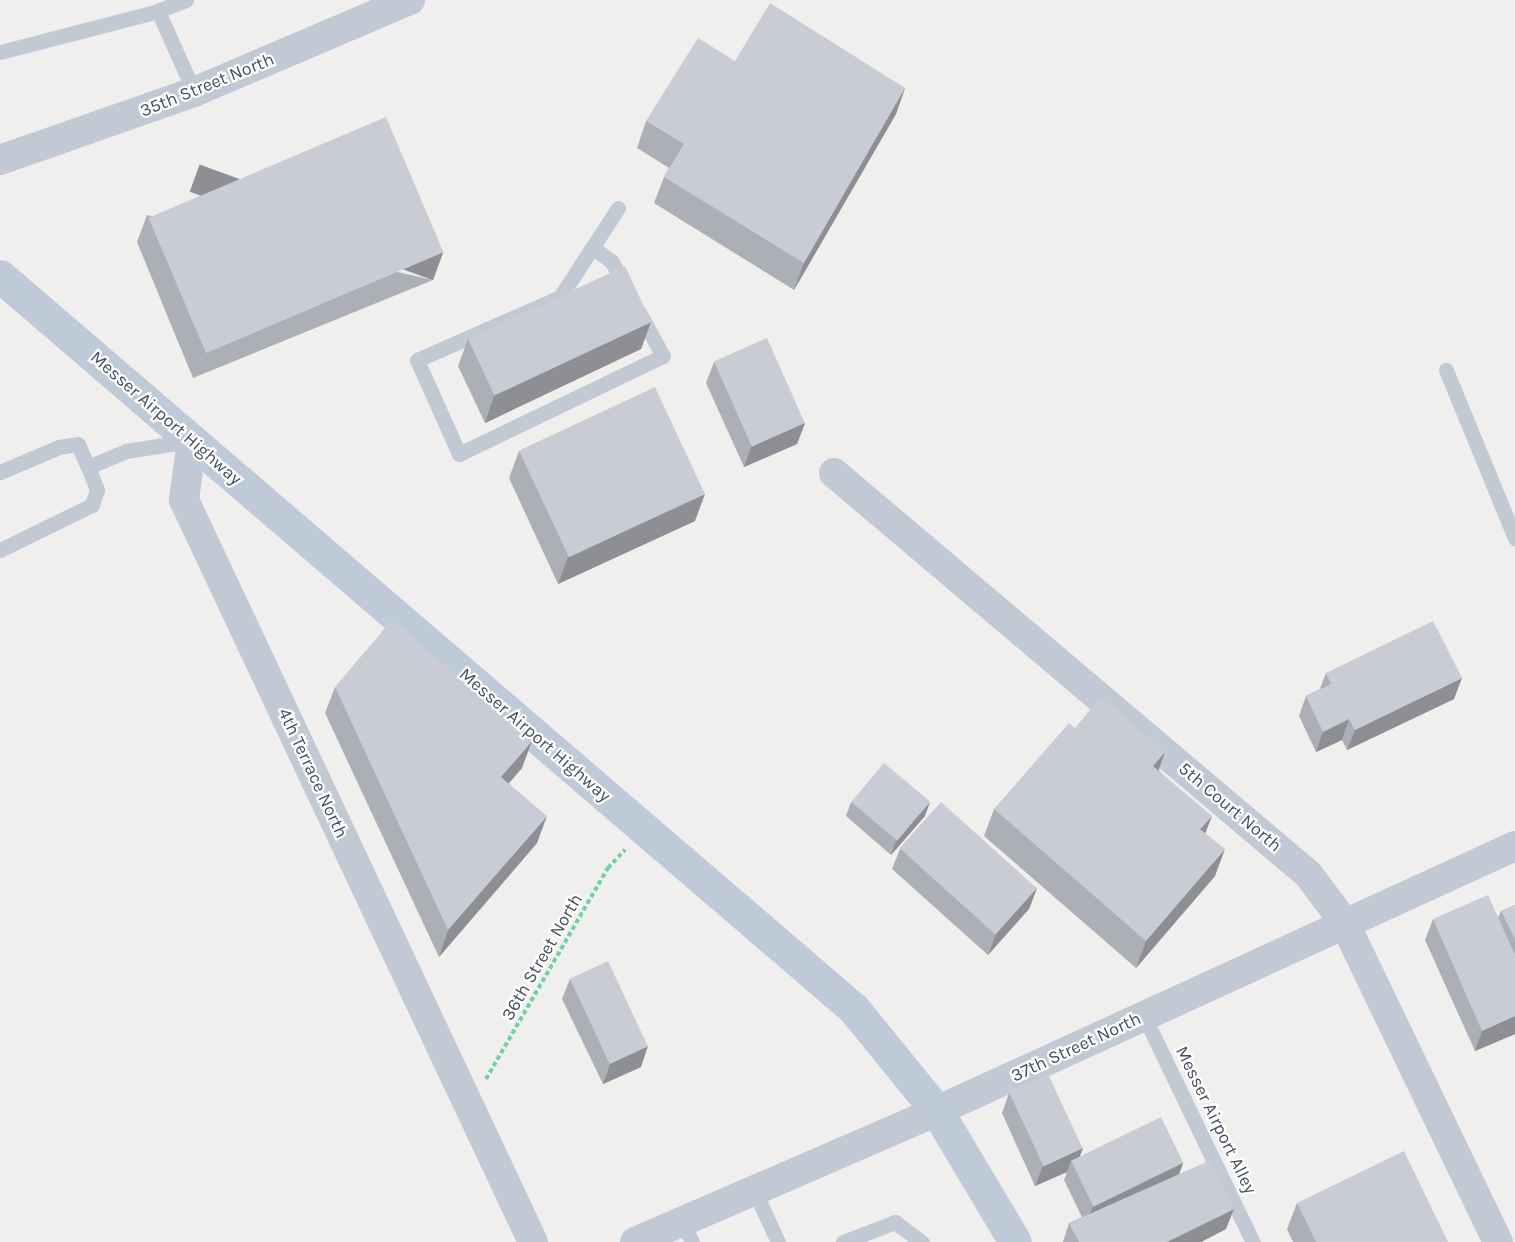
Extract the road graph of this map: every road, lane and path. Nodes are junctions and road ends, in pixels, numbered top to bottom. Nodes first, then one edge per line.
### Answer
1 (186, 0) edge
2 (410, 0) edge
3 (158, 11) junction
4 (0, 52) edge
5 (194, 93) junction
6 (0, 160) edge
7 (618, 208) dead end
8 (595, 249) junction
9 (0, 276) edge
10 (1446, 370) dead end
11 (192, 440) junction
12 (88, 467) junction
13 (0, 472) edge
14 (834, 473) dead end
15 (1515, 538) edge
16 (0, 550) edge
17 (644, 829) junction
18 (1515, 846) edge
19 (1344, 922) junction
20 (1144, 1016) junction
21 (468, 1101) junction
22 (937, 1111) junction
23 (755, 1192) junction
24 (688, 1232) edge
25 (533, 1242) edge
26 (635, 1242) edge
27 (778, 1242) edge
28 (843, 1242) edge
29 (922, 1242) edge
30 (1015, 1242) edge
31 (1253, 1242) edge
32 (1498, 1242) edge

1 - 3 lane
2 - 5 street, 35th Street North
3 - 4 lane
3 - 5 lane
5 - 6 street, 35th Street North
7 - 8 lane
8 - 8 lane
9 - 11 main road, Messer Airport Highway
10 - 15 lane
11 - 12 lane
11 - 17 main road, Messer Airport Highway
11 - 21 street, 4th Terrace North
12 - 13 lane
12 - 16 lane
14 - 19 street, 5th Court North
17 - 21 path, 36th Street North
17 - 22 main road, Messer Airport Highway
18 - 19 street, 37th Street North
19 - 20 street, 37th Street North
19 - 32 street, 5th Court North
20 - 22 street, 37th Street North
20 - 31 lane, Messer Airport Alley
21 - 25 street, 4th Terrace North
22 - 23 street, 37th Street North
22 - 30 main road, Messer Airport Highway
23 - 24 street, 37th Street North
23 - 27 lane
24 - 26 street, 37th Street North
28 - 29 lane

